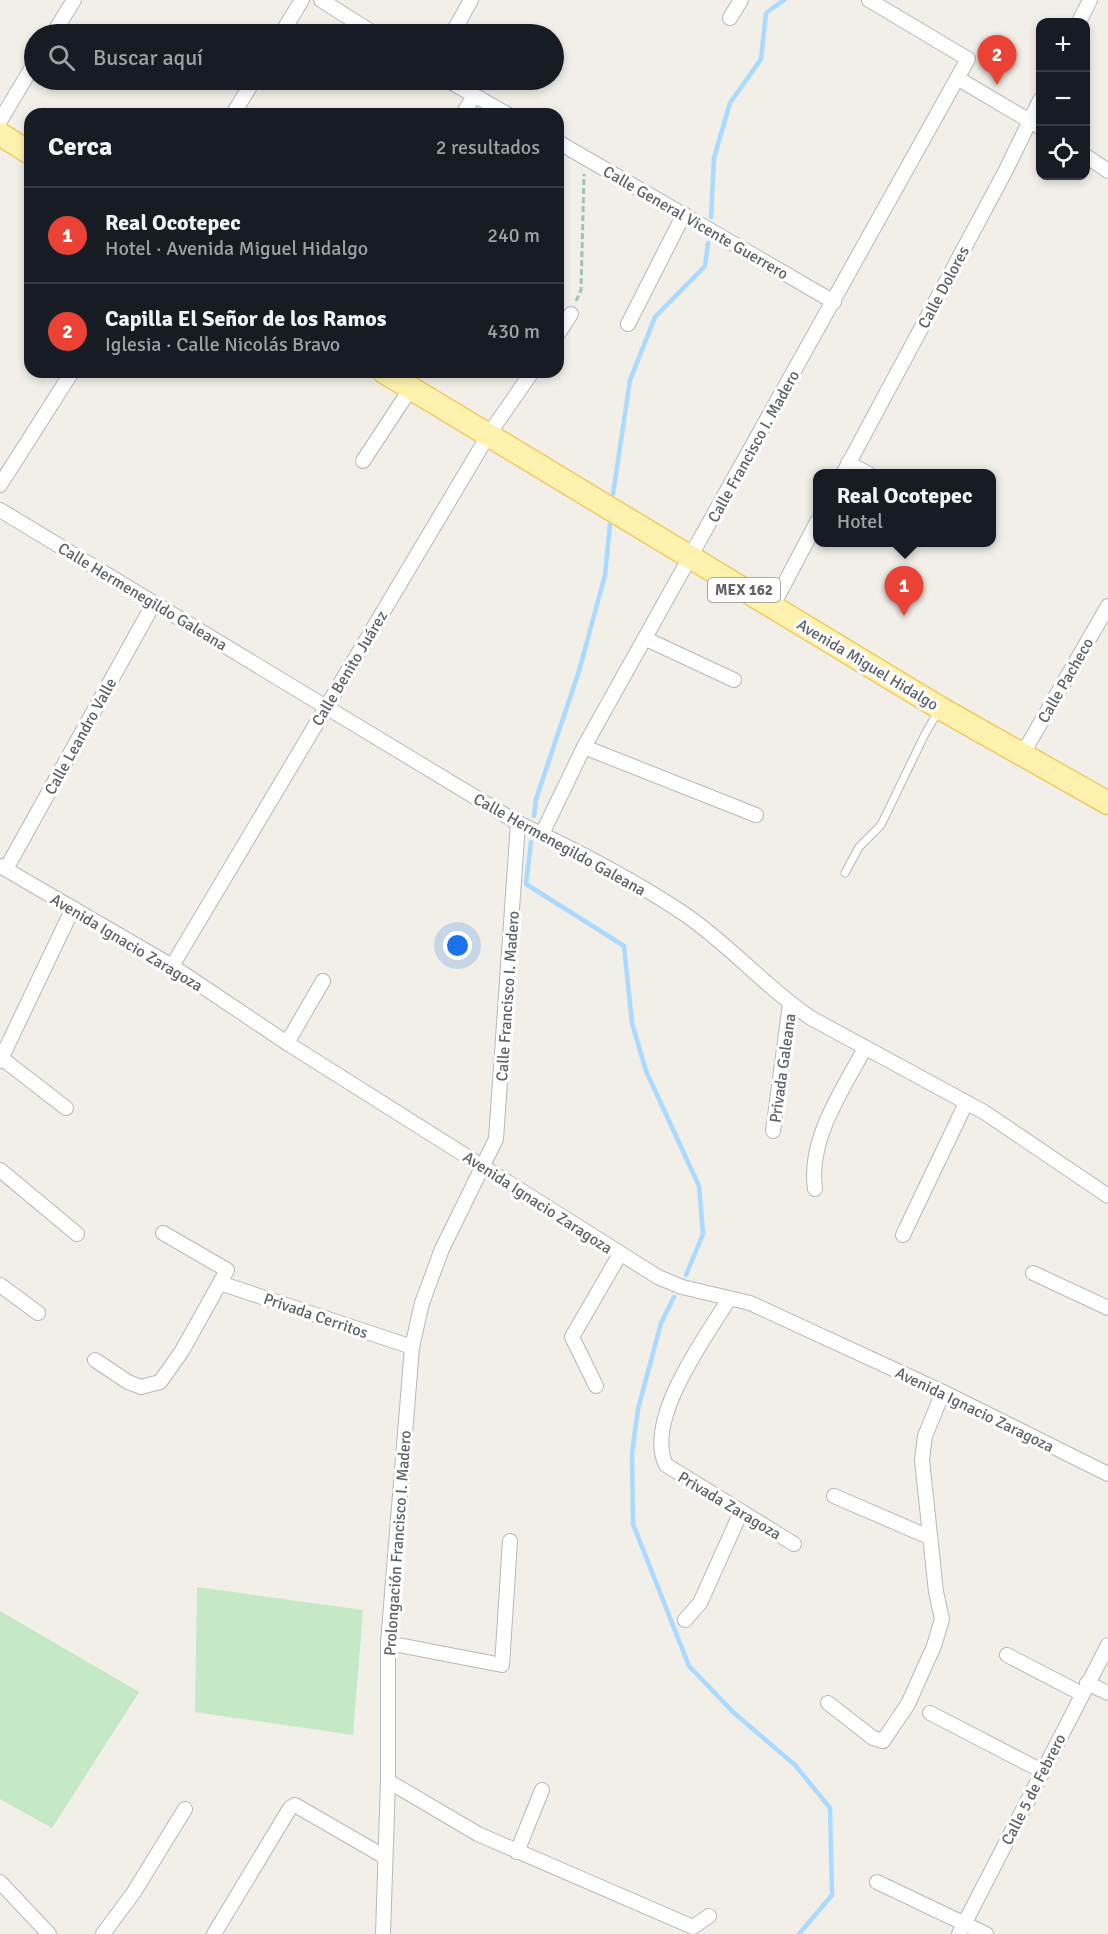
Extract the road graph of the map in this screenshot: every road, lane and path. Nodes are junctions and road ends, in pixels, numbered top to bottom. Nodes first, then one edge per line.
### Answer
1 (74, 0) edge
2 (302, 0) edge
3 (321, 0) edge
4 (471, 0) edge
5 (741, 0) edge
6 (869, 0) edge
7 (1090, 0) edge
8 (730, 18) dead end
9 (1081, 18) edge
10 (59, 24) edge
11 (287, 24) edge
12 (359, 24) edge
13 (458, 24) edge
14 (957, 78) junction
15 (24, 81) edge
16 (248, 90) edge
17 (464, 90) edge
18 (474, 96) junction
19 (237, 108) edge
20 (467, 108) edge
21 (496, 108) edge
22 (0, 121) edge
23 (1036, 123) edge
24 (0, 134) edge
25 (564, 145) edge
26 (24, 149) edge
27 (584, 157) junction
28 (1090, 159) edge
29 (1108, 171) edge
30 (684, 214) junction
31 (834, 303) junction
32 (571, 314) joint
33 (628, 324) dead end
34 (564, 325) edge
35 (68, 378) edge
36 (394, 378) edge
37 (528, 378) edge
38 (411, 388) junction
39 (489, 434) junction
40 (363, 461) dead end
41 (845, 468) edge
42 (0, 485) edge
43 (0, 510) edge
44 (813, 530) edge
45 (690, 558) junction
46 (154, 603) junction
47 (1108, 606) edge
48 (772, 607) junction
49 (646, 639) junction
50 (734, 680) dead end
51 (326, 707) junction
52 (940, 708) junction
53 (584, 747) junction
54 (1022, 755) junction
55 (1108, 803) edge
56 (756, 815) dead end
57 (518, 823) junction
58 (542, 834) junction
59 (3, 868) edge
60 (845, 873) dead end
61 (73, 908) junction
62 (172, 966) junction
63 (323, 981) dead end
64 (790, 1004) junction
65 (288, 1043) junction
66 (865, 1048) junction
67 (1, 1058) edge
68 (966, 1103) junction
69 (66, 1108) dead end
70 (773, 1131) dead end
71 (483, 1166) junction
72 (0, 1170) edge
73 (815, 1189) dead end
74 (1108, 1196) edge
75 (163, 1233) dead end
76 (77, 1234) dead end
77 (903, 1235) dead end
78 (620, 1254) junction
79 (1033, 1273) dead end
80 (220, 1282) junction
81 (0, 1285) edge
82 (729, 1299) junction
83 (1108, 1308) edge
84 (38, 1313) dead end
85 (412, 1347) junction
86 (95, 1360) dead end
87 (596, 1386) dead end
88 (943, 1392) junction
89 (1108, 1474) edge
90 (834, 1496) dead end
91 (741, 1512) junction
92 (929, 1537) junction
93 (510, 1541) dead end
94 (794, 1544) dead end
95 (685, 1620) dead end
96 (388, 1643) junction
97 (1108, 1645) edge
98 (1007, 1654) dead end
99 (1085, 1688) junction
100 (1108, 1693) edge
101 (828, 1703) dead end
102 (930, 1713) dead end
103 (1042, 1771) junction
104 (388, 1781) junction
105 (542, 1790) dead end
106 (185, 1809) dead end
107 (517, 1852) junction
108 (385, 1857) junction
109 (0, 1882) edge
110 (877, 1882) dead end
111 (709, 1916) dead end
112 (962, 1929) edge
113 (691, 1930) edge
114 (50, 1934) edge
115 (103, 1934) edge
116 (214, 1934) edge
117 (383, 1934) edge
118 (986, 1934) edge

1 - 10 street
2 - 11 street
3 - 12 street
4 - 13 street
5 - 8 street
6 - 14 street, Calle Francisco I. Madero
7 - 9 street
14 - 23 street
14 - 31 street, Calle Francisco I. Madero
15 - 22 street
16 - 19 street
17 - 18 street
18 - 20 street
18 - 21 street
23 - 41 street, Calle Dolores
24 - 26 main road
25 - 27 street, Calle General Vicente Guerrero
27 - 30 street, Calle General Vicente Guerrero
27 - 32 path
28 - 29 street
30 - 31 street, Calle General Vicente Guerrero
30 - 33 street
31 - 45 street, Calle Francisco I. Madero
32 - 34 street
35 - 42 street
36 - 38 main road, Avenida Miguel Hidalgo / MEX 162
37 - 39 street, Calle Benito Juárez
38 - 39 main road, Avenida Miguel Hidalgo / MEX 162
38 - 40 street
39 - 45 main road, Avenida Miguel Hidalgo / MEX 162
39 - 51 street, Calle Benito Juárez
43 - 46 street, Calle Hermenegildo Galeana
44 - 48 street
45 - 48 main road, Avenida Miguel Hidalgo / MEX 162
45 - 49 street, Calle Francisco I. Madero
46 - 51 street, Calle Hermenegildo Galeana
46 - 59 street, Calle Leandro Valle
47 - 54 street, Calle Pacheco
48 - 52 main road, Avenida Miguel Hidalgo / MEX 162
49 - 50 street
49 - 53 street, Calle Francisco I. Madero
51 - 57 street, Calle Hermenegildo Galeana
51 - 62 street, Calle Benito Juárez
52 - 54 main road, Avenida Miguel Hidalgo / MEX 162
52 - 60 lane
53 - 56 street
53 - 58 street, Calle Francisco I. Madero
54 - 55 main road, Avenida Miguel Hidalgo / MEX 162
57 - 58 street, Calle Hermenegildo Galeana
57 - 71 street, Calle Francisco I. Madero
58 - 64 street, Calle Hermenegildo Galeana
59 - 61 street, Avenida Ignacio Zaragoza
61 - 62 street, Avenida Ignacio Zaragoza
61 - 67 street
62 - 65 street, Avenida Ignacio Zaragoza
63 - 65 street
64 - 66 street, Calle Hermenegildo Galeana
64 - 70 street, Privada Galeana
65 - 71 street, Avenida Ignacio Zaragoza
66 - 68 street, Calle Hermenegildo Galeana
66 - 73 street
67 - 69 street
68 - 74 street, Calle Hermenegildo Galeana
68 - 77 street
71 - 78 street, Avenida Ignacio Zaragoza
71 - 85 street, Prolongación Francisco I. Madero
72 - 76 street
75 - 80 street
78 - 82 street, Avenida Ignacio Zaragoza
78 - 87 street
79 - 83 street
80 - 85 street, Privada Cerritos
80 - 86 street
81 - 84 street
82 - 88 street, Avenida Ignacio Zaragoza
82 - 91 street, Privada Zaragoza
85 - 96 street, Prolongación Francisco I. Madero
88 - 89 street, Avenida Ignacio Zaragoza
88 - 92 street
90 - 92 street
91 - 94 street, Privada Zaragoza
91 - 95 street
92 - 101 street
93 - 96 street
96 - 104 street, Prolongación Francisco I. Madero
97 - 99 street, Calle 5 de Febrero
98 - 99 street
99 - 100 street
99 - 103 street, Calle 5 de Febrero
102 - 103 street
103 - 112 street, Calle 5 de Febrero
104 - 107 street
104 - 108 street, Prolongación Francisco I. Madero
105 - 107 street
106 - 115 street
107 - 113 street
108 - 116 street
108 - 117 street, Prolongación Francisco I. Madero
109 - 114 street
110 - 112 street
111 - 113 street
112 - 118 street

